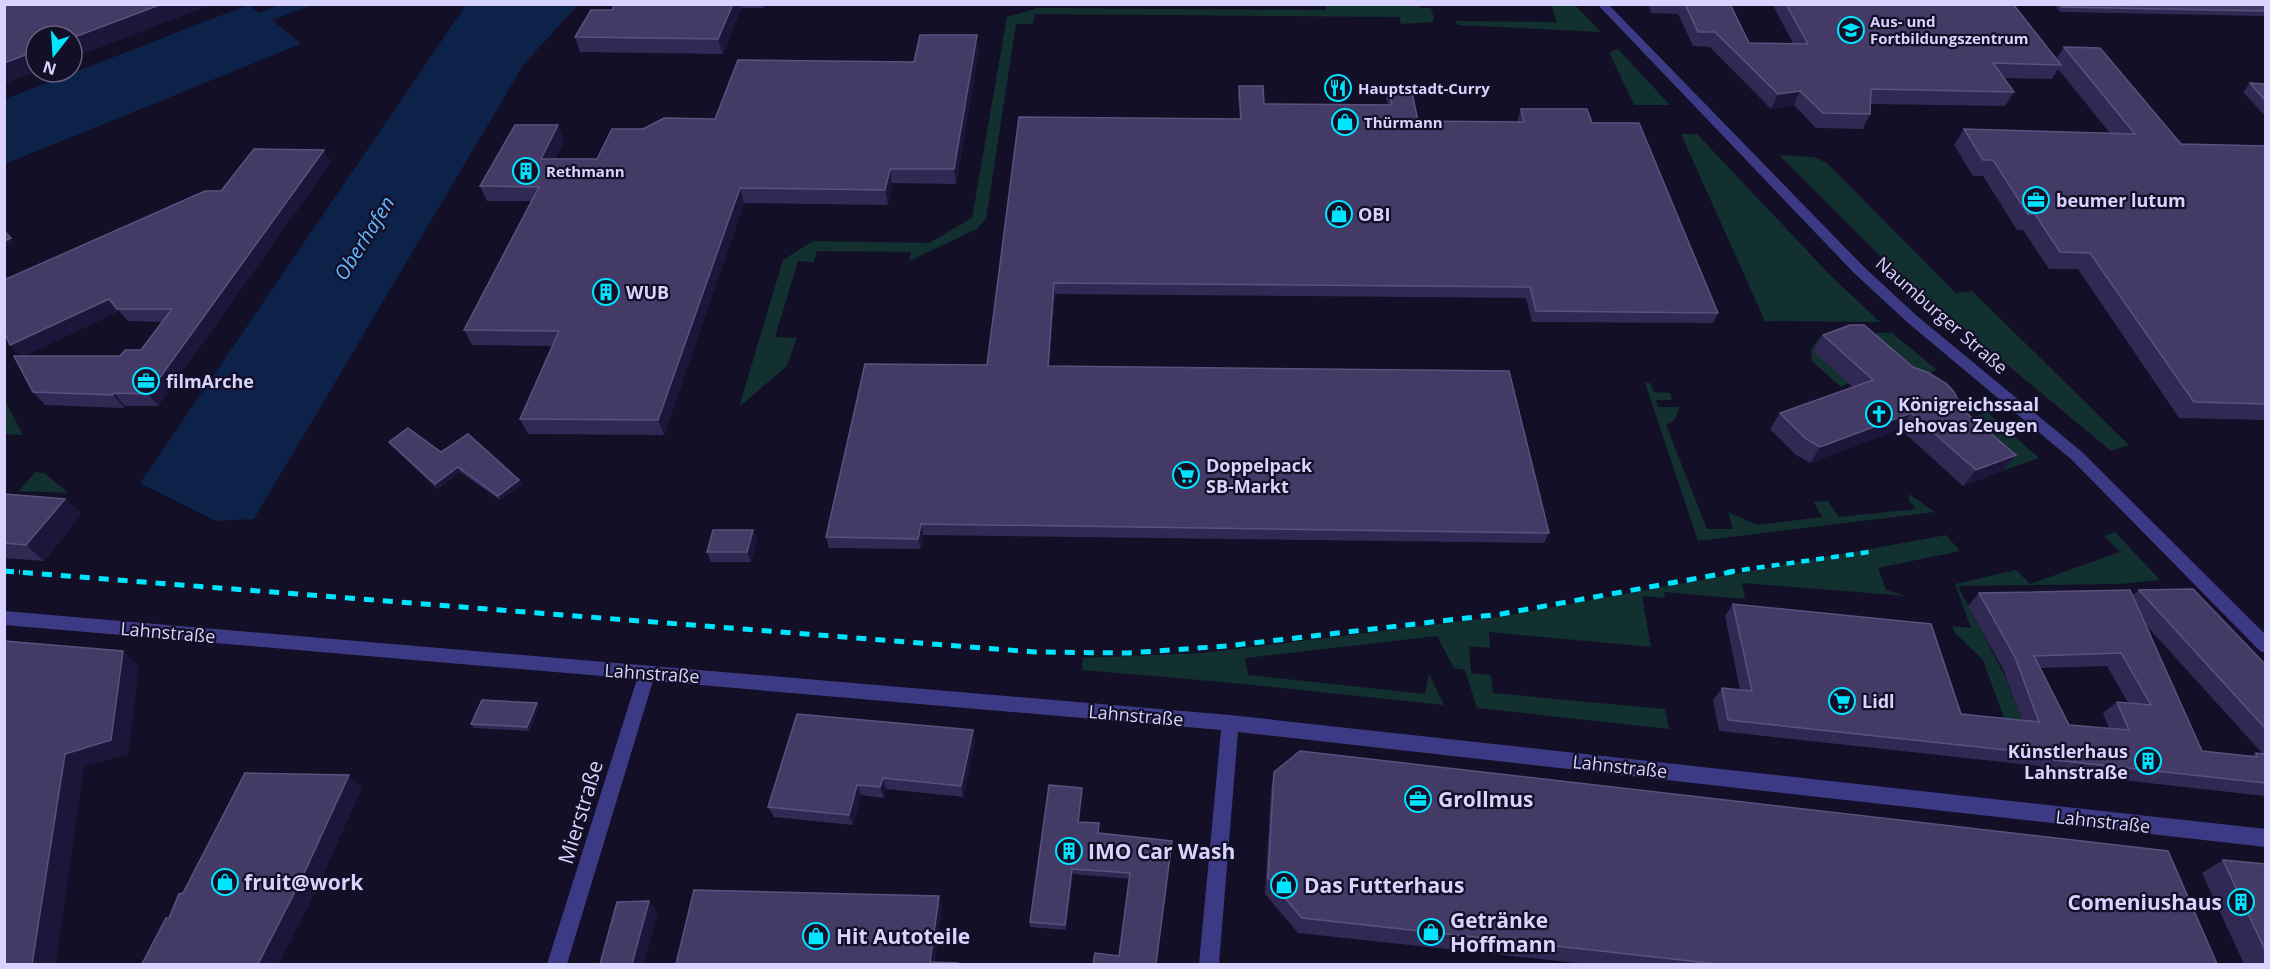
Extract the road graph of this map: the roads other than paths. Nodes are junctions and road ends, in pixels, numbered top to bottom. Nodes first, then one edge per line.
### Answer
1 (1602, 4) edge
2 (4, 618) edge
3 (2265, 646) edge
4 (646, 673) junction
5 (1230, 723) junction
6 (2265, 838) edge
7 (557, 964) edge
8 (1209, 964) edge

1 - 3 street, Naumburger Straße
2 - 4 street, Lahnstraße
4 - 5 street, Lahnstraße
4 - 7 street, Mierstraße
5 - 6 street, Lahnstraße
5 - 8 street

